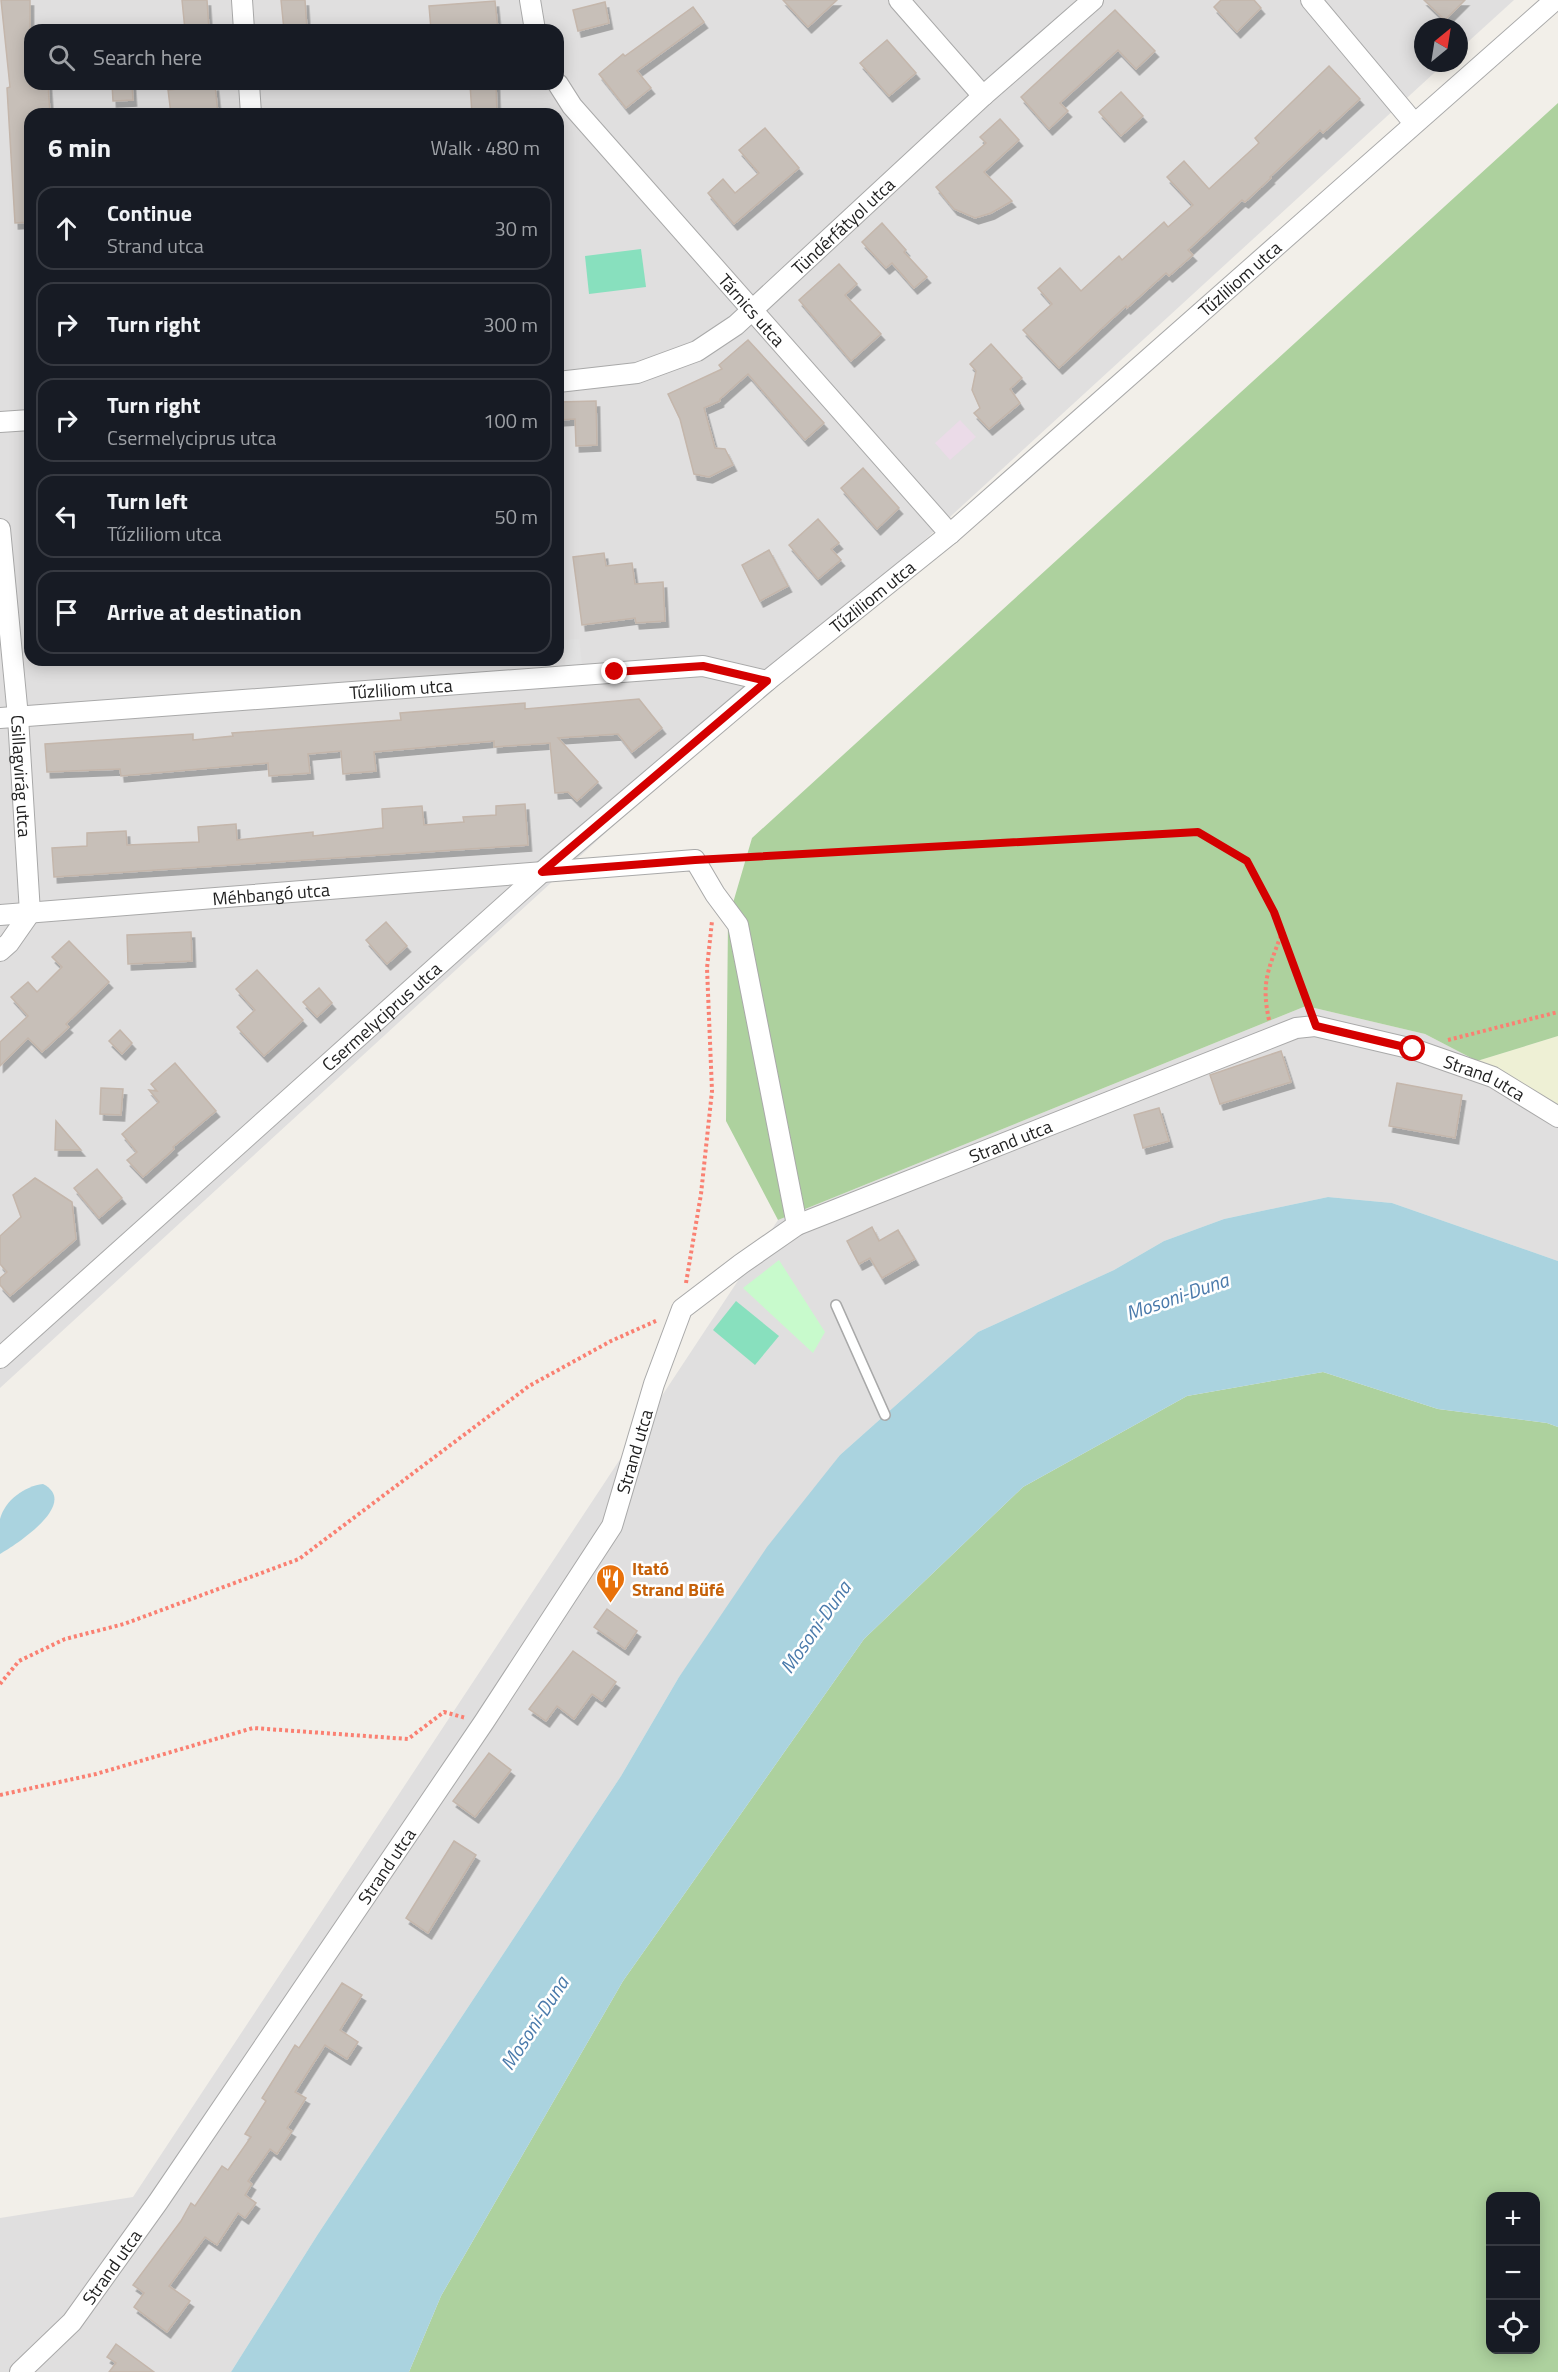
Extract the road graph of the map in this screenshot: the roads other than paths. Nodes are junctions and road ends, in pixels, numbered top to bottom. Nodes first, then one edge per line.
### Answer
1 (242, 0) edge
2 (530, 0) edge
3 (899, 0) edge
4 (1093, 0) edge
5 (1311, 0) edge
6 (1555, 0) edge
7 (244, 24) edge
8 (534, 24) edge
9 (249, 90) edge
10 (562, 90) edge
11 (983, 96) junction
12 (251, 108) edge
13 (1414, 123) junction
14 (753, 309) junction
15 (564, 381) edge
16 (24, 420) edge
17 (0, 422) edge
18 (0, 529) edge
19 (950, 534) junction
20 (533, 669) edge
21 (767, 681) junction
22 (9, 718) edge
23 (542, 872) junction
24 (30, 913) junction
25 (0, 915) edge
26 (0, 951) edge
27 (1558, 1117) edge
28 (797, 1225) junction
29 (836, 1305) dead end
30 (0, 1358) edge
31 (885, 1415) dead end
32 (20, 2372) edge

1 - 7 street
2 - 8 street
3 - 11 street
4 - 11 street, Tündérfátyol utca
5 - 13 street
6 - 13 street, Tűzliliom utca
9 - 12 street
10 - 14 street, Tárnics utca
11 - 14 street, Tündérfátyol utca
13 - 19 street, Tűzliliom utca
14 - 15 street, Tündérfátyol utca
14 - 19 street, Tárnics utca
16 - 17 street
18 - 22 street, Csillagvirág utca
19 - 21 street, Tűzliliom utca
20 - 21 street, Tűzliliom utca
20 - 22 street, Tűzliliom utca
21 - 23 street, Csermelyciprus utca
22 - 24 street, Csillagvirág utca
23 - 24 street, Méhbangó utca
23 - 28 street, Méhbangó utca
23 - 30 street, Csermelyciprus utca
24 - 25 street, Méhbangó utca
24 - 26 street
27 - 28 street, Strand utca
28 - 32 street, Strand utca
29 - 31 lane

